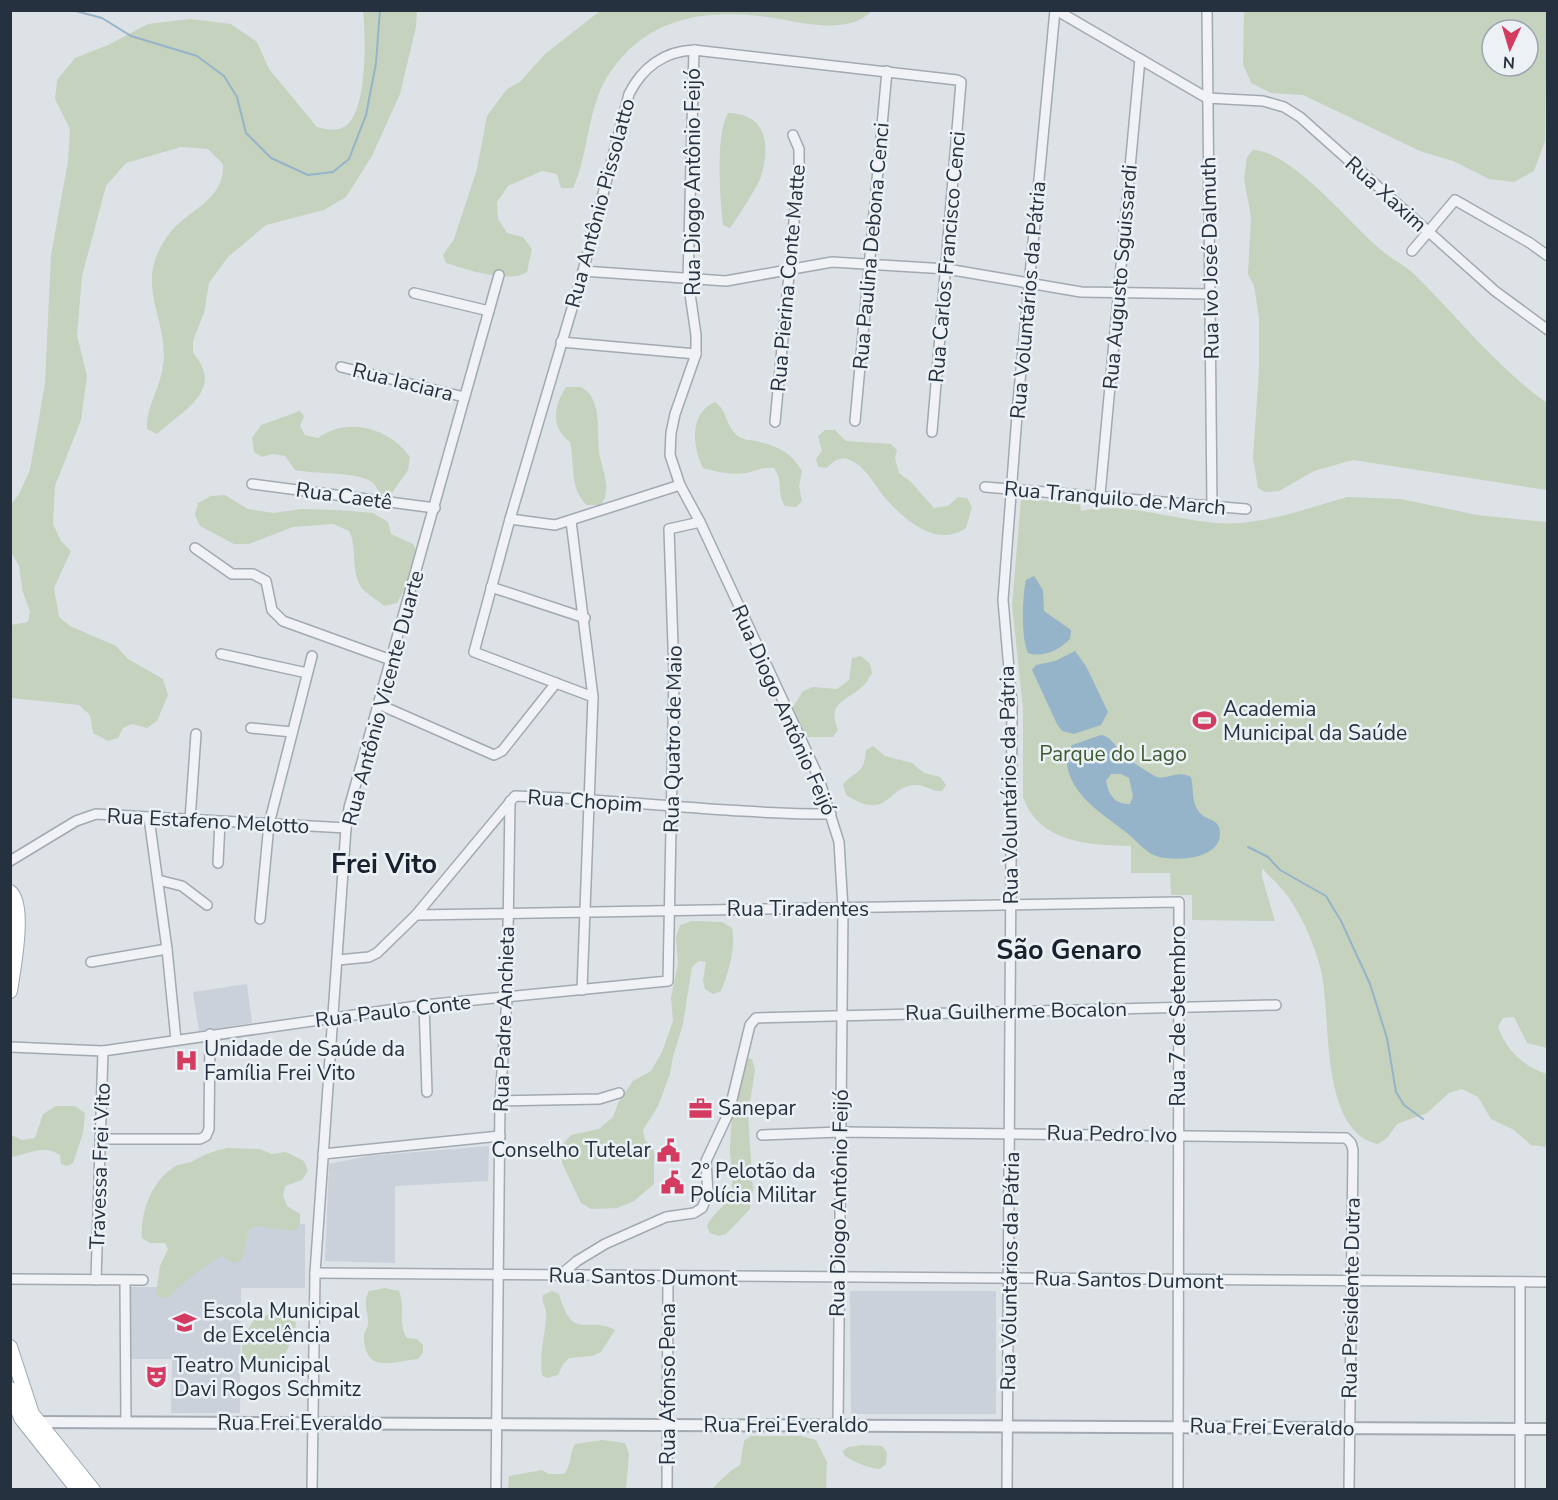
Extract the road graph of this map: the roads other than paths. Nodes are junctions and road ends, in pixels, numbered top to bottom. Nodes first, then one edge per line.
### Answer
1 (1056, 10) edge
2 (1207, 10) edge
3 (694, 50) junction
4 (1140, 59) junction
5 (887, 70) junction
6 (961, 82) joint
7 (1207, 98) junction
8 (793, 135) dead end
9 (1430, 232) junction
10 (1412, 251) dead end
11 (1548, 256) edge
12 (870, 265) junction
13 (947, 269) junction
14 (790, 270) junction
15 (583, 271) junction
16 (499, 275) dead end
17 (688, 280) junction
18 (1030, 284) junction
19 (414, 293) dead end
20 (1117, 294) junction
21 (1211, 294) junction
22 (489, 310) junction
23 (1548, 330) edge
24 (561, 342) junction
25 (696, 354) junction
26 (341, 367) dead end
27 (464, 397) junction
28 (855, 421) dead end
29 (775, 422) dead end
30 (932, 432) dead end
31 (252, 484) dead end
32 (680, 484) junction
33 (985, 487) dead end
34 (1012, 489) junction
35 (1100, 495) junction
36 (1212, 506) junction
37 (435, 508) junction
38 (1246, 509) dead end
39 (510, 519) junction
40 (571, 521) junction
41 (700, 522) junction
42 (195, 548) dead end
43 (491, 587) junction
44 (585, 618) junction
45 (221, 654) dead end
46 (312, 656) dead end
47 (391, 660) junction
48 (307, 673) junction
49 (556, 683) junction
50 (593, 697) junction
51 (378, 704) junction
52 (251, 728) dead end
53 (292, 732) junction
54 (196, 734) dead end
55 (589, 798) junction
56 (510, 801) junction
57 (672, 807) junction
58 (831, 814) junction
59 (149, 818) junction
60 (190, 820) junction
61 (220, 822) junction
62 (269, 824) junction
63 (345, 828) junction
64 (10, 861) edge
65 (218, 863) dead end
66 (158, 880) junction
67 (13, 901) edge
68 (1179, 902) joint
69 (207, 906) dead end
70 (1012, 907) junction
71 (843, 909) junction
72 (671, 910) junction
73 (585, 912) junction
74 (507, 913) junction
75 (416, 915) junction
76 (260, 919) dead end
77 (10, 933) edge
78 (167, 949) junction
79 (14, 950) junction
80 (338, 960) junction
81 (91, 962) dead end
82 (668, 981) joint
83 (582, 990) junction
84 (10, 991) edge
85 (507, 999) junction
86 (424, 1005) junction
87 (1276, 1005) dead end
88 (1178, 1008) junction
89 (1011, 1010) junction
90 (842, 1016) junction
91 (334, 1017) junction
92 (210, 1035) junction
93 (176, 1040) junction
94 (10, 1047) edge
95 (103, 1051) junction
96 (427, 1092) dead end
97 (619, 1093) dead end
98 (500, 1101) junction
99 (840, 1132) junction
100 (1011, 1132) junction
101 (762, 1135) dead end
102 (1178, 1135) junction
103 (500, 1136) junction
104 (102, 1139) junction
105 (1351, 1143) joint
106 (323, 1154) junction
107 (315, 1273) junction
108 (497, 1275) junction
109 (560, 1276) junction
110 (668, 1278) junction
111 (1008, 1279) junction
112 (10, 1280) edge
113 (96, 1280) junction
114 (143, 1280) dead end
115 (838, 1280) junction
116 (1179, 1280) junction
117 (125, 1281) junction
118 (1351, 1281) junction
119 (1520, 1282) junction
120 (1548, 1282) edge
121 (10, 1347) edge
122 (10, 1389) edge
123 (126, 1422) junction
124 (32, 1423) junction
125 (314, 1423) junction
126 (496, 1424) junction
127 (667, 1424) junction
128 (838, 1425) junction
129 (1008, 1425) junction
130 (1178, 1426) junction
131 (1349, 1428) junction
132 (1520, 1429) junction
133 (1548, 1429) edge
134 (78, 1490) edge
135 (93, 1490) edge
136 (312, 1490) edge
137 (496, 1490) edge
138 (667, 1490) edge
139 (1007, 1490) edge
140 (1178, 1490) edge
141 (1349, 1490) edge
142 (1520, 1490) edge

1 - 4 street
1 - 18 street, Rua Voluntários da Pátria
2 - 7 street, Rua Ivo José Dalmuth
3 - 5 street, Rua Antônio Pissolatto
3 - 15 street, Rua Antônio Pissolatto
3 - 17 street, Rua Diogo Antônio Feijó
4 - 7 street
4 - 20 street, Rua Augusto Sguissardi
5 - 6 street, Rua Antônio Pissolatto
5 - 12 street, Rua Paulina Debona Cenci
6 - 13 street, Rua Carlos Francisco Cenci
7 - 9 street, Rua Xaxim
7 - 21 street, Rua Ivo José Dalmuth
8 - 14 street, Rua Pierina Conte Matte
9 - 10 street
9 - 11 street
9 - 23 street, Rua Xaxim
12 - 13 street
12 - 14 street
12 - 28 street, Rua Paulina Debona Cenci
13 - 18 street
13 - 30 street, Rua Carlos Francisco Cenci
14 - 17 street
14 - 29 street, Rua Pierina Conte Matte
15 - 17 street
15 - 24 street, Rua Antônio Pissolatto
16 - 22 street, Rua Antônio Vicente Duarte
17 - 25 street, Rua Diogo Antônio Feijó
18 - 20 street
18 - 34 street, Rua Voluntários da Pátria
19 - 22 street
20 - 21 street
20 - 35 street, Rua Augusto Sguissardi
21 - 36 street, Rua Ivo José Dalmuth
22 - 27 street, Rua Antônio Vicente Duarte
24 - 25 street
24 - 39 street, Rua Antônio Pissolatto
25 - 32 street, Rua Diogo Antônio Feijó
26 - 27 street, Rua Iaciara
27 - 37 street, Rua Antônio Vicente Duarte
31 - 37 street, Rua Caetê
32 - 40 street
32 - 41 street, Rua Diogo Antônio Feijó
33 - 34 street, Rua Tranquilo de March
34 - 35 street, Rua Tranquilo de March
34 - 70 street, Rua Voluntários da Pátria
35 - 36 street, Rua Tranquilo de March
36 - 38 street, Rua Tranquilo de March
37 - 47 street, Rua Antônio Vicente Duarte
39 - 40 street
39 - 43 street, Rua Antônio Pissolatto
40 - 44 street
41 - 57 street, Rua Quatro de Maio
41 - 58 street, Rua Diogo Antônio Feijó
42 - 47 street
43 - 44 street
43 - 49 street, Rua Antônio Pissolatto
44 - 50 street
45 - 48 street
46 - 48 street
47 - 51 street, Rua Antônio Vicente Duarte
48 - 53 street
49 - 50 street
49 - 51 street
50 - 55 street
51 - 63 street, Rua Antônio Vicente Duarte
52 - 53 street
53 - 62 street
54 - 60 street
55 - 56 street, Rua Chopim
55 - 57 street, Rua Chopim
55 - 73 street
56 - 74 street, Rua Padre Anchieta
56 - 75 street, Rua Chopim
57 - 58 street, Rua Chopim
57 - 72 street, Rua Quatro de Maio
58 - 71 street, Rua Diogo Antônio Feijó
59 - 60 street, Rua Estafeno Melotto
59 - 64 street, Rua Estafeno Melotto
59 - 66 street
60 - 61 street, Rua Estafeno Melotto
61 - 62 street, Rua Estafeno Melotto
61 - 65 street
62 - 63 street, Rua Estafeno Melotto
62 - 76 street
63 - 80 street, Rua Antônio Vicente Duarte
66 - 69 street
66 - 78 street
67 - 79 main road
68 - 70 street, Rua Tiradentes
68 - 88 street, Rua 7 de Setembro
70 - 71 street, Rua Tiradentes
70 - 89 street, Rua Voluntários da Pátria
71 - 72 street, Rua Tiradentes
71 - 90 street, Rua Diogo Antônio Feijó
72 - 73 street, Rua Tiradentes
72 - 82 street, Rua Quatro de Maio
73 - 74 street, Rua Tiradentes
73 - 83 street
74 - 75 street, Rua Tiradentes
74 - 85 street, Rua Padre Anchieta
75 - 80 street, Rua Chopim
77 - 79 main road
78 - 81 street
78 - 93 street
79 - 84 main road
80 - 91 street, Rua Antônio Vicente Duarte
82 - 83 street, Rua Paulo Conte
83 - 85 street, Rua Paulo Conte
85 - 86 street, Rua Paulo Conte
85 - 98 street, Rua Padre Anchieta
86 - 91 street, Rua Paulo Conte
86 - 96 street
87 - 88 street, Rua Guilherme Bocalon
88 - 89 street, Rua Guilherme Bocalon
88 - 102 street, Rua 7 de Setembro
89 - 90 street, Rua Guilherme Bocalon
89 - 100 street, Rua Voluntários da Pátria
90 - 99 street, Rua Diogo Antônio Feijó
90 - 109 street, Rua Guilherme Bocalon
91 - 92 street, Rua Paulo Conte
91 - 106 street, Rua Antônio Vicente Duarte
92 - 93 street, Rua Paulo Conte
92 - 104 street
93 - 95 street, Rua Paulo Conte
94 - 95 street, Rua Paulo Conte
95 - 104 street, Travessa Frei Vito
97 - 98 street
98 - 103 street, Rua Padre Anchieta
99 - 100 street, Rua Pedro Ivo
99 - 101 street, Rua Pedro Ivo
99 - 115 street, Rua Diogo Antônio Feijó
100 - 102 street, Rua Pedro Ivo
100 - 111 street, Rua Voluntários da Pátria
102 - 105 street, Rua Pedro Ivo
102 - 116 street, Rua 7 de Setembro
103 - 106 street
103 - 108 street, Rua Padre Anchieta
104 - 113 street, Travessa Frei Vito
105 - 118 street, Rua Presidente Dutra
106 - 107 street, Rua Antônio Vicente Duarte
107 - 108 street, Rua Santos Dumont
107 - 125 street, Rua Antônio Vicente Duarte
108 - 109 street, Rua Santos Dumont
108 - 126 street, Rua Padre Anchieta
109 - 110 street, Rua Santos Dumont
110 - 115 street, Rua Santos Dumont
110 - 127 street, Rua Afonso Pena
111 - 115 street, Rua Santos Dumont
111 - 116 street, Rua Santos Dumont
111 - 129 street, Rua Voluntários da Pátria
112 - 113 street
113 - 117 street
114 - 117 street
115 - 128 street, Rua Diogo Antônio Feijó
116 - 118 street, Rua Santos Dumont
116 - 130 street, Rua 7 de Setembro
117 - 123 street
118 - 119 street, Rua Santos Dumont
118 - 131 street, Rua Presidente Dutra
119 - 120 street, Rua Santos Dumont
119 - 132 street
121 - 124 main road
122 - 124 main road
123 - 124 street, Rua Frei Everaldo
123 - 125 street, Rua Frei Everaldo
124 - 134 main road
124 - 135 main road
125 - 126 street, Rua Frei Everaldo
125 - 136 street, Rua Antônio Vicente Duarte
126 - 127 street, Rua Frei Everaldo
126 - 137 street, Rua Padre Anchieta
127 - 128 street, Rua Frei Everaldo
127 - 138 street, Rua Afonso Pena
128 - 129 street, Rua Frei Everaldo
129 - 130 street, Rua Frei Everaldo
129 - 139 street, Rua Voluntários da Pátria
130 - 131 street, Rua Frei Everaldo
130 - 140 street, Rua 7 de Setembro
131 - 132 street, Rua Frei Everaldo
131 - 141 street, Rua Presidente Dutra
132 - 133 street, Rua Frei Everaldo
132 - 142 street

